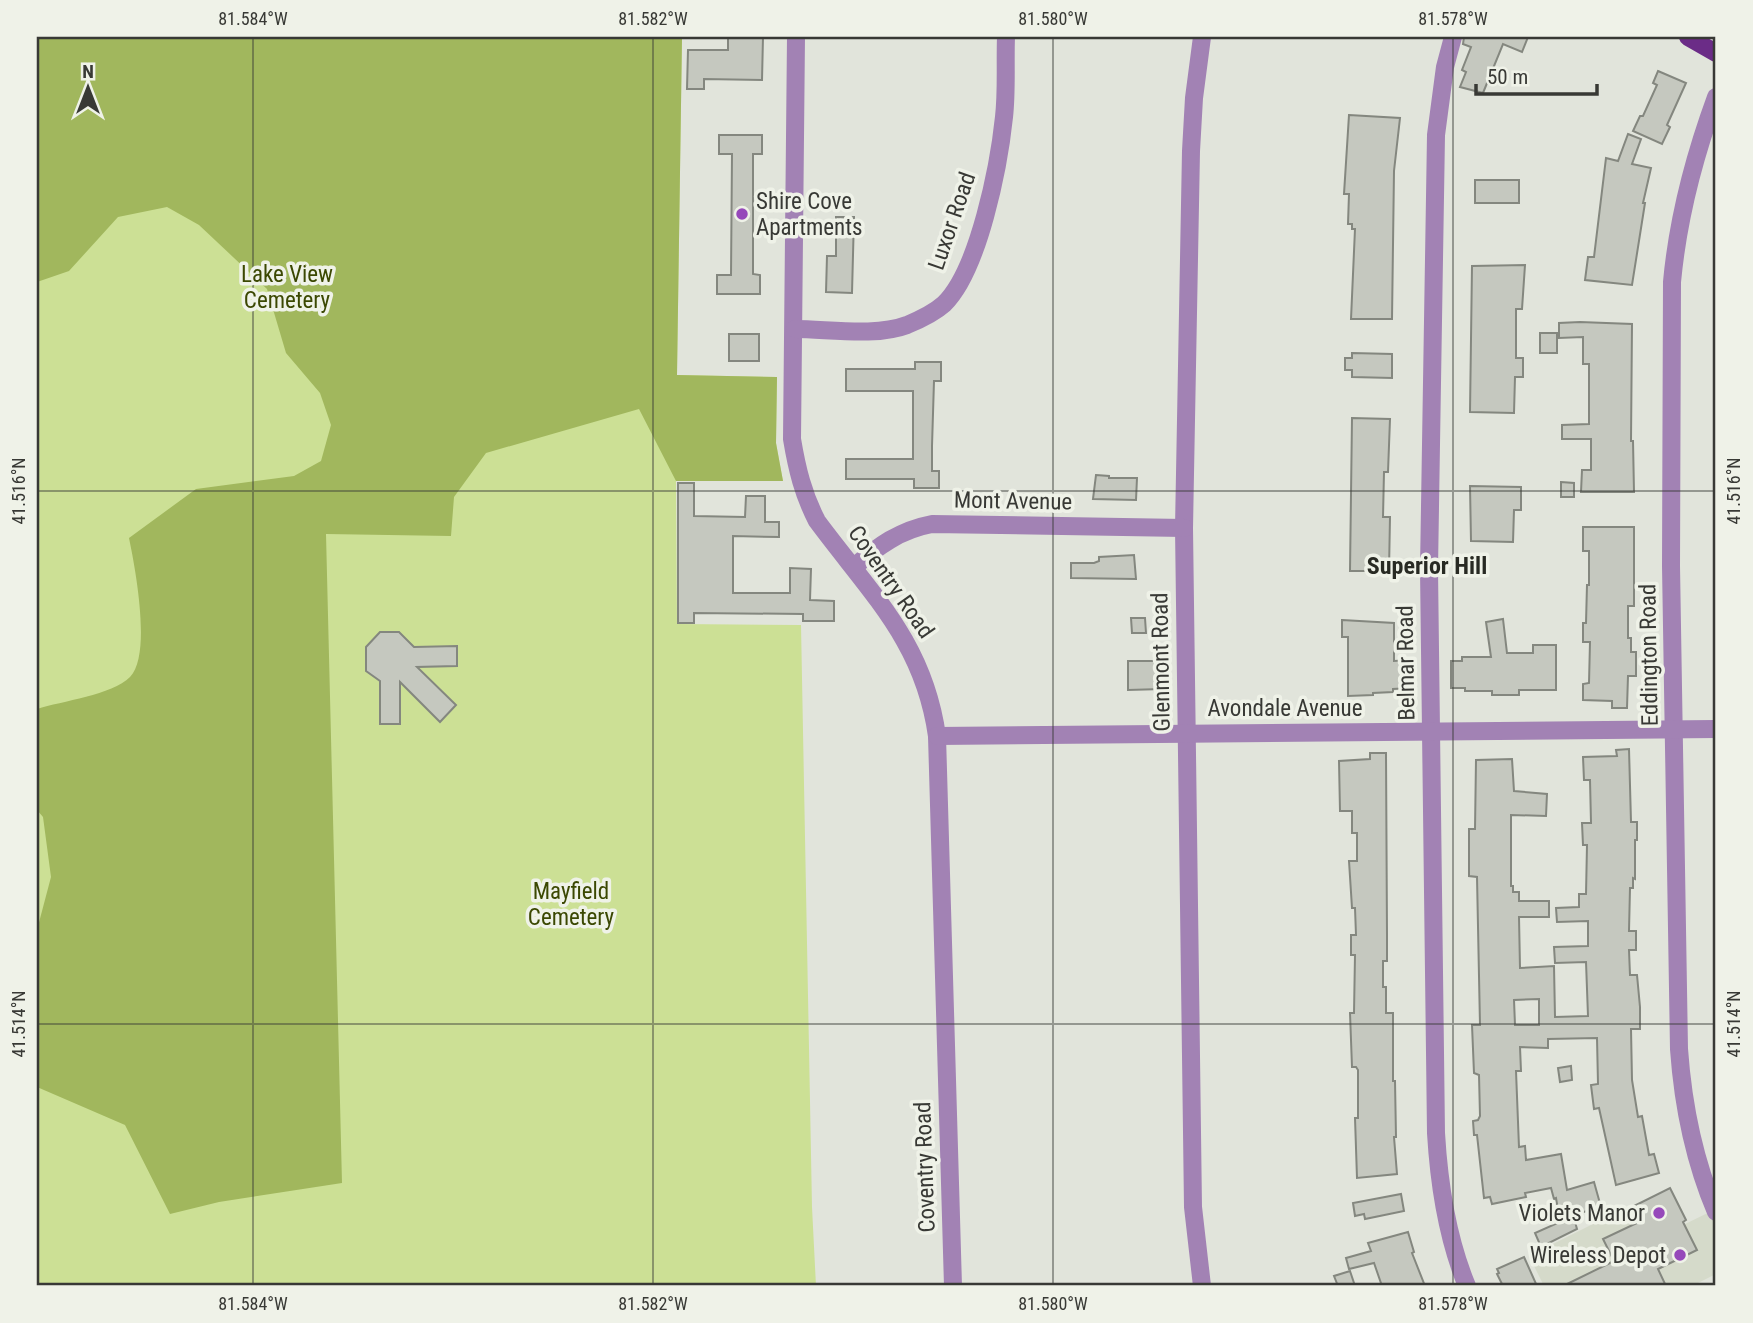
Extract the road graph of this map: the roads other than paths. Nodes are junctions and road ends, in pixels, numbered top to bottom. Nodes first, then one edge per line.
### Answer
1 (796, 37) edge
2 (1006, 37) edge
3 (1202, 37) edge
4 (1453, 37) edge
5 (1688, 37) edge
6 (1716, 53) edge
7 (1716, 97) edge
8 (795, 329) junction
9 (1184, 528) junction
10 (854, 567) junction
11 (1675, 729) junction
12 (1716, 729) edge
13 (1186, 733) junction
14 (1432, 733) junction
15 (937, 736) junction
16 (1716, 1212) edge
17 (953, 1286) edge
18 (1202, 1286) edge
19 (1467, 1286) edge

1 - 8 street, Coventry Road
2 - 8 street, Luxor Road
3 - 9 street, Glenmont Road
4 - 14 street, Belmar Road
5 - 6 main road
7 - 11 street, Eddington Road
8 - 10 street, Coventry Road
9 - 10 street, Mont Avenue
9 - 13 street, Glenmont Road
10 - 15 street, Coventry Road
11 - 12 street, Avondale Avenue
11 - 14 street, Avondale Avenue
11 - 16 street, Eddington Road
13 - 14 street, Avondale Avenue
13 - 15 street, Avondale Avenue
13 - 18 street, Glenmont Road
14 - 19 street, Belmar Road
15 - 17 street, Coventry Road

